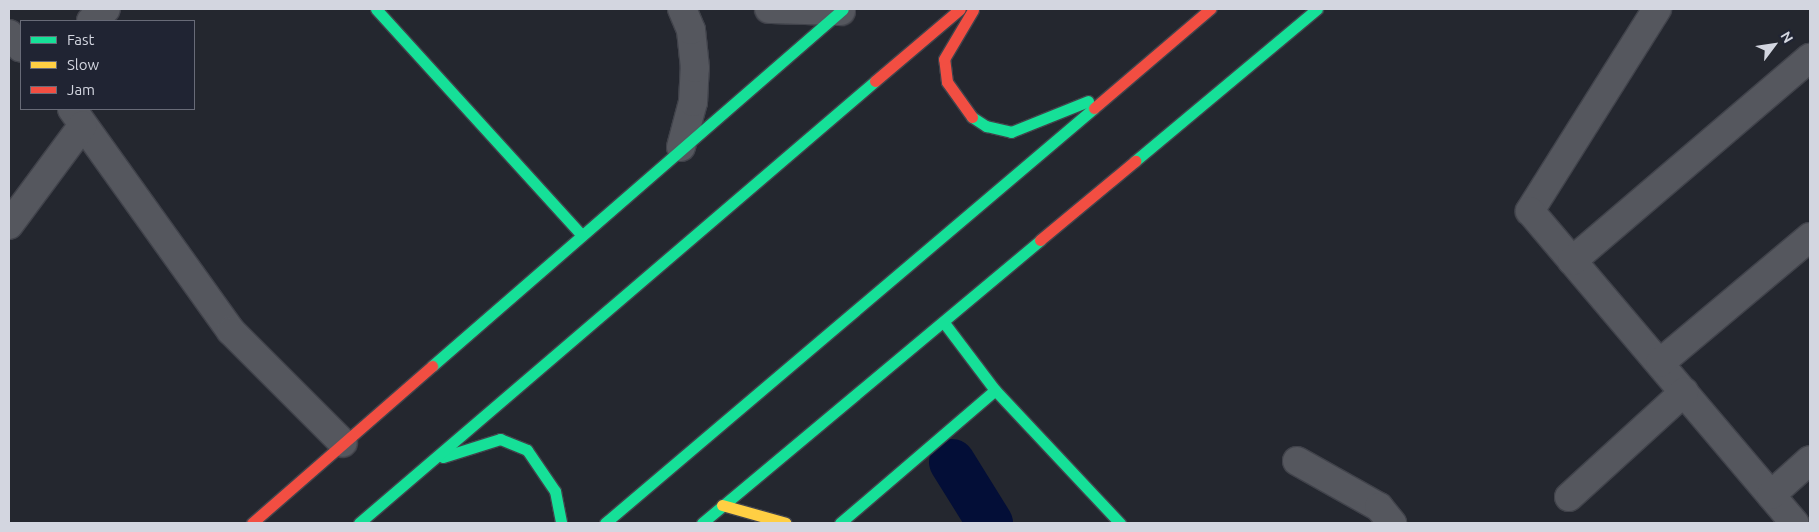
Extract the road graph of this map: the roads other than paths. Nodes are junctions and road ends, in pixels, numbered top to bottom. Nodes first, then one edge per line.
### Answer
1 (106, 9) edge
2 (376, 9) edge
3 (682, 9) edge
4 (768, 9) edge
5 (960, 9) edge
6 (974, 9) edge
7 (1210, 9) edge
8 (1317, 9) edge
9 (1657, 9) edge
10 (842, 10) edge
11 (93, 20) edge
12 (9, 34) edge
13 (20, 47) edge
14 (1810, 58) edge
15 (1116, 89) junction
16 (77, 117) edge
17 (681, 147) junction
18 (9, 225) edge
19 (581, 234) junction
20 (1810, 237) edge
21 (1572, 261) junction
22 (945, 324) junction
23 (1660, 363) junction
24 (996, 390) junction
25 (1684, 392) junction
26 (343, 443) junction
27 (1810, 460) edge
28 (432, 461) junction
29 (1297, 461) dead end
30 (1771, 495) junction
31 (1570, 497) dead end
32 (722, 505) junction
33 (1377, 518) edge
34 (252, 523) edge
35 (359, 523) edge
36 (561, 523) edge
37 (605, 523) edge
38 (702, 523) edge
39 (786, 523) edge
40 (840, 523) edge
41 (1120, 523) edge
42 (1795, 523) edge

1 - 11 street
2 - 19 street
3 - 17 street
4 - 10 street
5 - 28 street
6 - 15 street
7 - 15 street
8 - 22 street
9 - 21 street
10 - 17 street
12 - 13 street
14 - 21 street
15 - 37 street
16 - 18 street
16 - 26 street
17 - 19 street
19 - 26 street
20 - 23 street
21 - 23 street
22 - 24 street
22 - 32 street
23 - 25 street
24 - 40 street
24 - 41 street
25 - 30 street
25 - 31 street
26 - 34 street
27 - 30 street
28 - 35 street
28 - 36 street
29 - 33 street
30 - 42 street
32 - 38 street
32 - 39 street

